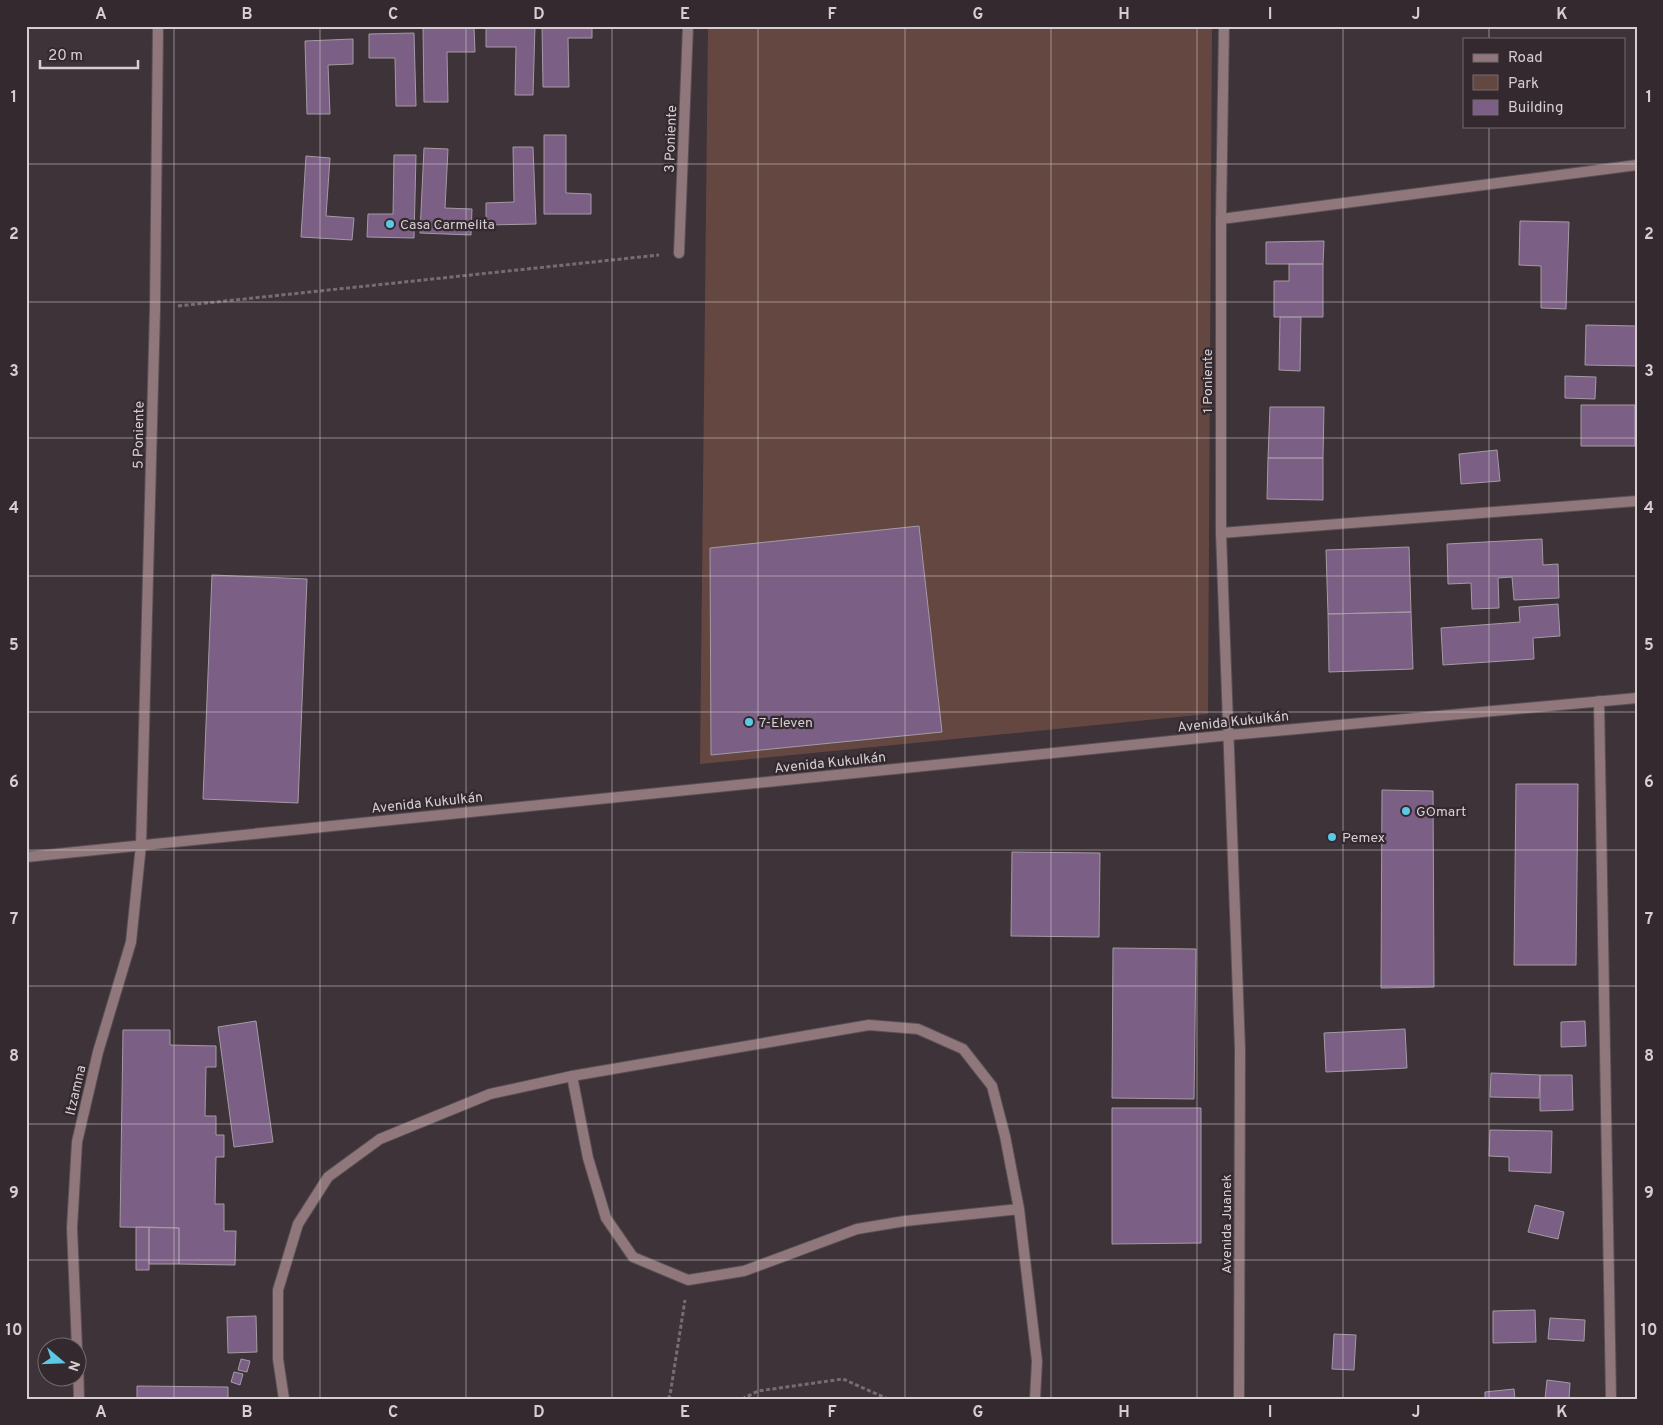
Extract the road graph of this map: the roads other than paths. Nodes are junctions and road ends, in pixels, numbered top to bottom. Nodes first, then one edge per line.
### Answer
1 (158, 26) edge
2 (688, 26) edge
3 (1224, 26) edge
4 (1637, 166) edge
5 (1221, 219) junction
6 (679, 253) road end
7 (1637, 501) edge
8 (1221, 533) junction
9 (1637, 698) edge
10 (1599, 701) junction
11 (1230, 735) junction
12 (141, 844) junction
13 (26, 857) edge
14 (572, 1076) junction
15 (1019, 1209) junction
16 (77, 1338) edge
17 (284, 1399) edge
18 (1035, 1399) edge
19 (1239, 1399) edge
20 (1611, 1399) edge

1 - 12 street, 5 Poniente
2 - 6 street, 3 Poniente
3 - 5 street, 1 Poniente
4 - 5 street
5 - 8 street, 1 Poniente
7 - 8 street
8 - 11 street, 1 Poniente
9 - 10 street, Avenida Kukulkán
10 - 11 street, Avenida Kukulkán
10 - 20 street
11 - 12 street, Avenida Kukulkán
11 - 19 street, Avenida Juanek
12 - 13 street, Avenida Kukulkán
12 - 16 street, Itzamna
14 - 15 street
14 - 15 street
14 - 17 street
15 - 18 street

